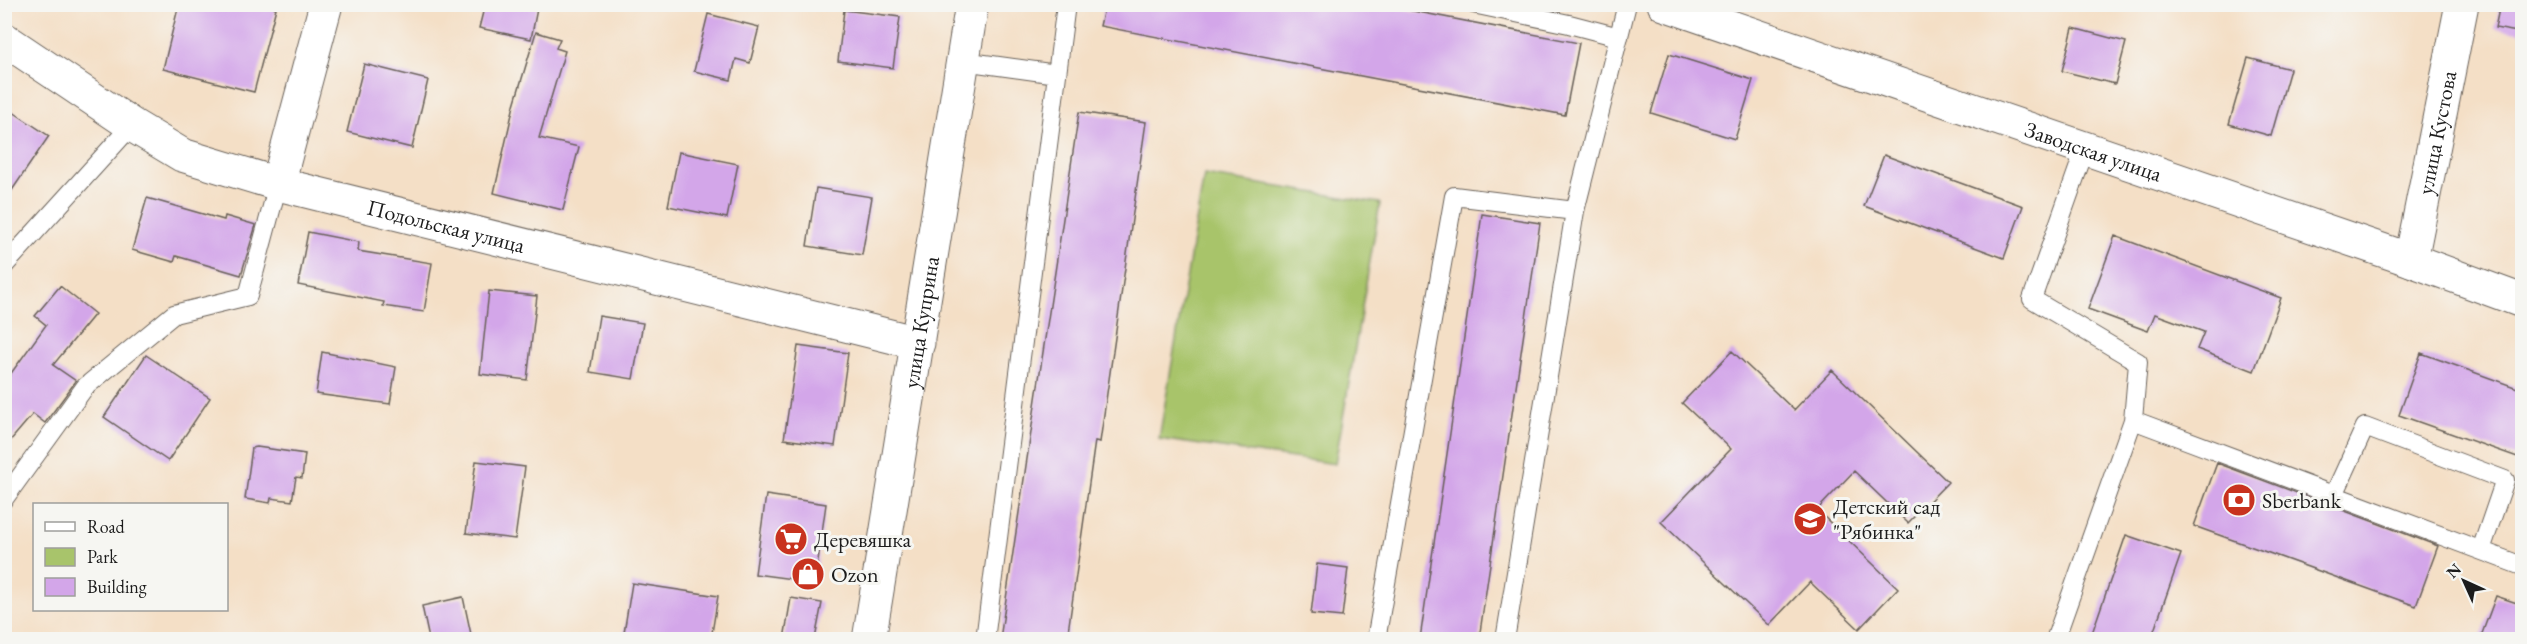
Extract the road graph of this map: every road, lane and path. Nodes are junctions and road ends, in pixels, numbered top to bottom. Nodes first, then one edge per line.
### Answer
1 (326, 4) edge
2 (972, 4) edge
3 (1066, 4) edge
4 (1473, 4) edge
5 (1627, 4) edge
6 (1664, 4) edge
7 (2462, 4) edge
8 (1619, 37) junction
9 (4, 39) edge
10 (963, 61) junction
11 (1057, 74) junction
12 (132, 125) junction
13 (2085, 148) junction
14 (278, 184) junction
15 (1575, 211) junction
16 (2411, 260) junction
17 (4, 266) edge
18 (2523, 301) edge
19 (918, 343) junction
20 (2133, 420) junction
21 (2334, 495) junction
22 (4, 499) edge
23 (2481, 550) junction
24 (2523, 566) edge
25 (869, 639) edge
26 (985, 639) edge
27 (1376, 639) edge
28 (1505, 639) edge
29 (2055, 639) edge

1 - 14 street
2 - 10 street, улица Куприна
3 - 11 lane
4 - 8 lane
5 - 8 lane
6 - 13 street, Заводская улица
7 - 16 street, улица Кустова
8 - 15 lane
9 - 12 street, Подольская улица
10 - 11 lane
10 - 19 street, улица Куприна
11 - 26 lane
12 - 14 street, Подольская улица
12 - 17 lane
13 - 16 street, Заводская улица
13 - 20 lane
14 - 19 street, Подольская улица
14 - 22 lane
15 - 27 lane
15 - 28 lane
16 - 18 street, Заводская улица
19 - 25 street, улица Куприна
20 - 21 lane
20 - 29 lane
21 - 23 lane
21 - 23 lane
23 - 24 lane

